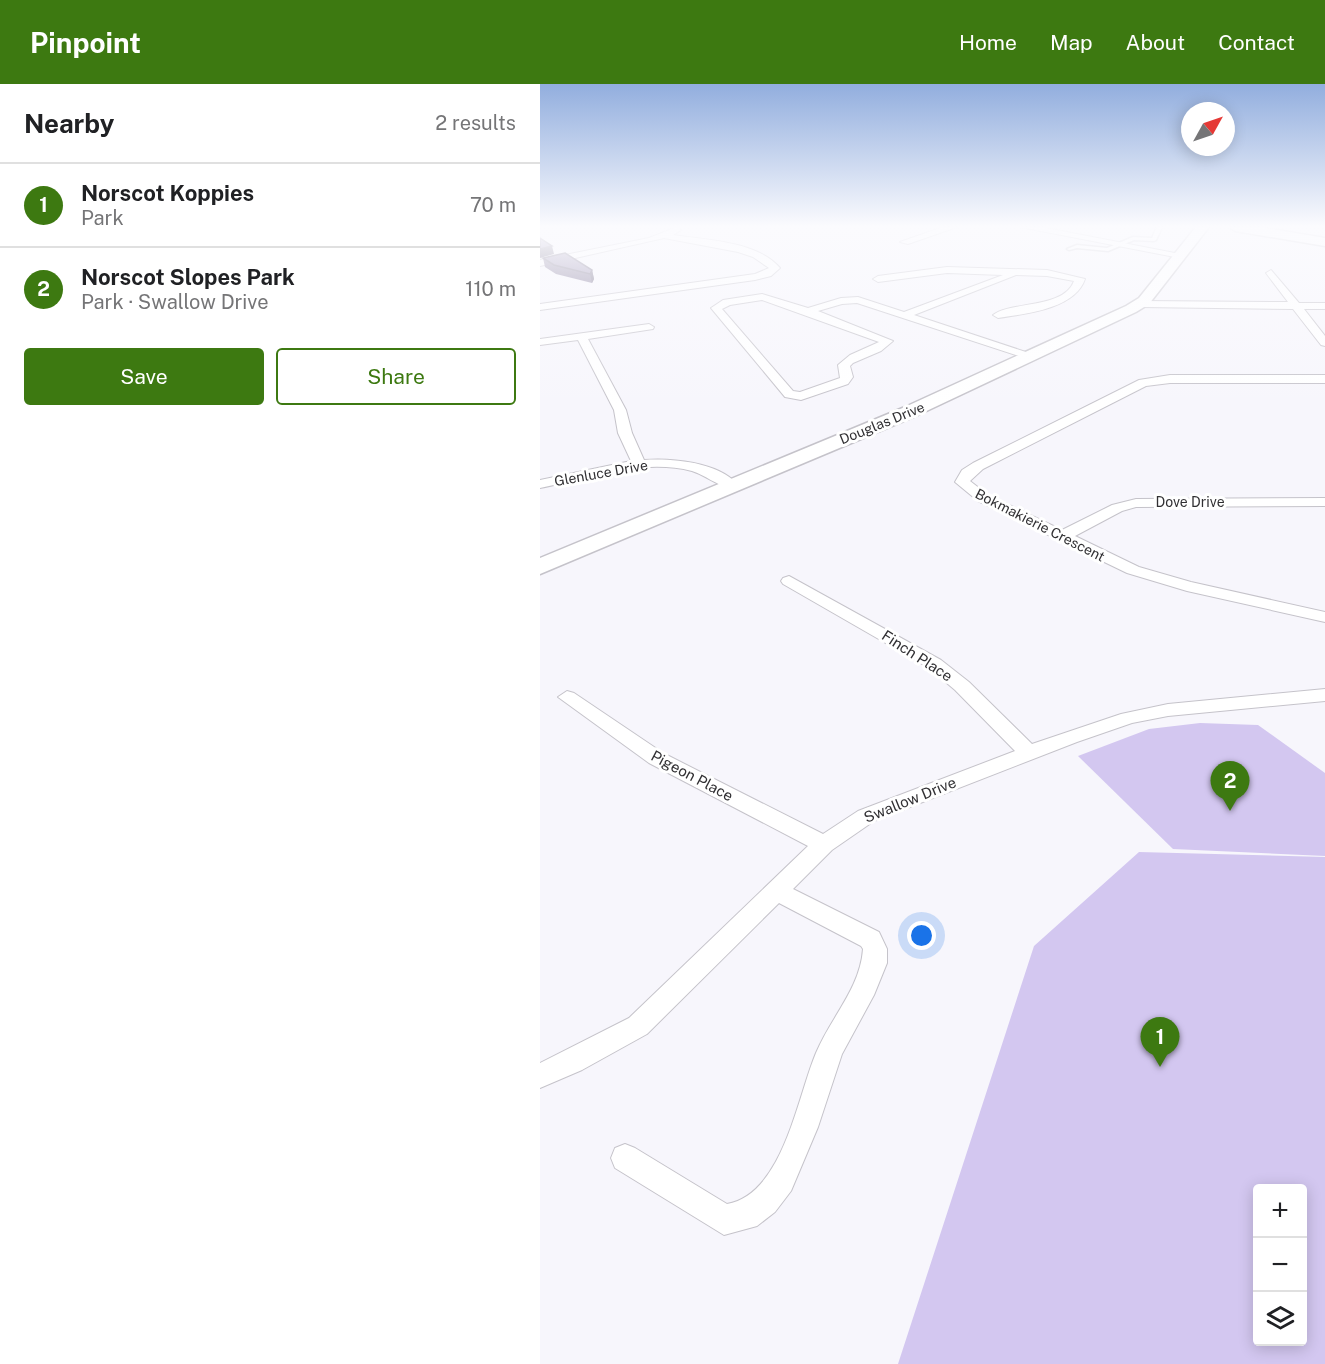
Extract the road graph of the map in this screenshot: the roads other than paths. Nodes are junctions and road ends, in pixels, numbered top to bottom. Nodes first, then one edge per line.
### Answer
1 (687, 287) edge
2 (980, 287) edge
3 (1078, 287) edge
4 (1154, 287) edge
5 (1281, 287) edge
6 (1140, 304) junction
7 (1296, 306) junction
8 (1325, 306) edge
9 (540, 307) edge
10 (808, 311) junction
11 (904, 315) junction
12 (998, 315) dead end
13 (649, 327) dead end
14 (581, 336) junction
15 (540, 342) edge
16 (1325, 344) edge
17 (1031, 357) junction
18 (1325, 379) edge
19 (639, 465) junction
20 (540, 484) edge
21 (730, 484) junction
22 (1325, 502) edge
23 (1063, 536) junction
24 (540, 567) edge
25 (789, 580) dead end
26 (1325, 617) edge
27 (1325, 695) edge
28 (567, 697) dead end
29 (1029, 753) junction
30 (824, 844) junction
31 (775, 890) junction
32 (540, 1076) edge
33 (625, 1158) dead end

1 - 9 street
2 - 11 street
3 - 12 street
4 - 6 street, Douglas Drive
5 - 7 street
6 - 7 street
6 - 17 street, Douglas Drive
7 - 8 street
7 - 16 street
10 - 10 street
10 - 11 street
11 - 17 street
13 - 14 street
14 - 15 street
14 - 19 street
17 - 21 street, Douglas Drive
18 - 23 street, Bokmakierie Crescent
19 - 20 street, Glenluce Drive
19 - 21 street, Glenluce Drive
21 - 24 street, Douglas Drive
22 - 23 street, Dove Drive
23 - 26 street, Bokmakierie Crescent
25 - 29 street, Finch Place
27 - 29 street, Swallow Drive
28 - 30 street, Pigeon Place
29 - 30 street, Swallow Drive
30 - 31 street, Swallow Drive
31 - 32 street, Swallow Drive
31 - 33 street

